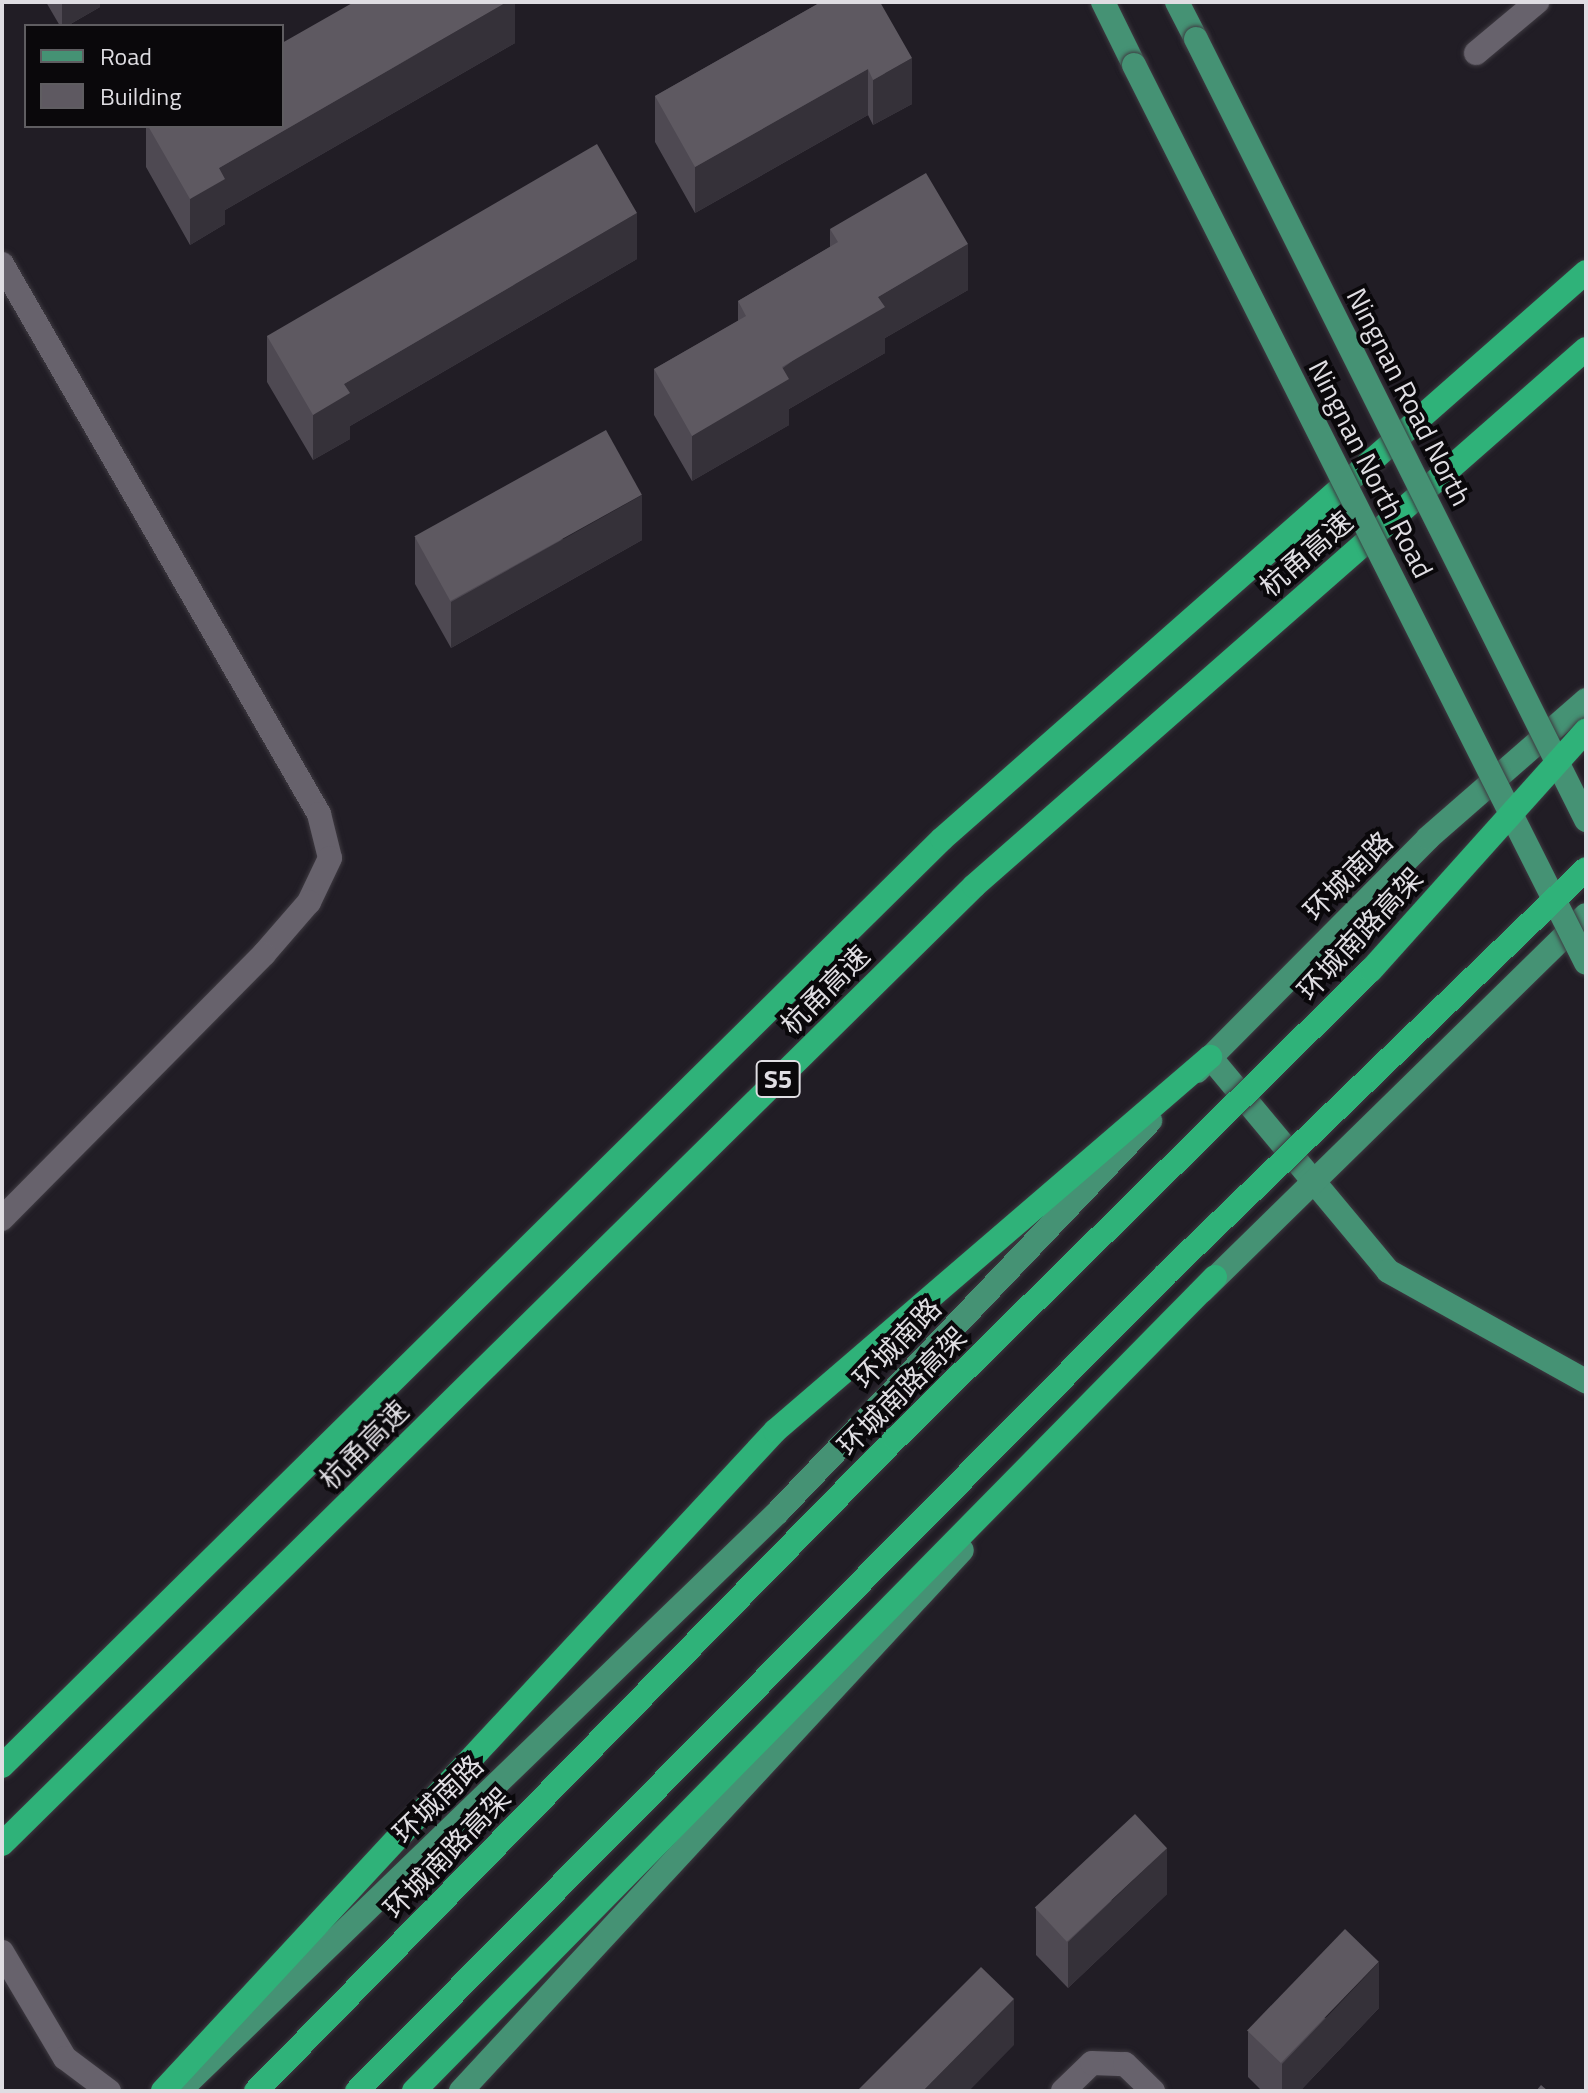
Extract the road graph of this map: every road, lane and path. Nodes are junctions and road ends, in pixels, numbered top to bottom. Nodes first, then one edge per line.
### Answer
1 (1103, 2) edge
2 (1177, 2) edge
3 (1537, 2) edge
4 (1476, 53) dead end
5 (2, 264) edge
6 (1586, 272) edge
7 (1586, 349) edge
8 (1586, 700) edge
9 (1586, 730) edge
10 (1586, 820) edge
11 (1586, 869) edge
12 (1586, 915) edge
13 (1586, 963) edge
14 (1210, 1057) junction
15 (1310, 1184) junction
16 (2, 1219) edge
17 (1215, 1277) junction
18 (1586, 1381) edge
19 (2, 1766) edge
20 (2, 1844) edge
21 (2, 1952) edge
22 (109, 2091) edge
23 (163, 2091) edge
24 (179, 2091) edge
25 (256, 2091) edge
26 (357, 2091) edge
27 (414, 2091) edge
28 (461, 2091) edge
29 (1063, 2091) edge
30 (1153, 2091) edge

1 - 13 main road, Ningnan North Road, bridge
2 - 10 main road, Ningnan Road North, bridge
3 - 4 street
5 - 16 street
6 - 19 highway, 杭甬高速 / S5
7 - 20 highway, 杭甬高速 / S5
8 - 14 main road, 环城南路
9 - 25 highway, 环城南路高架, bridge
11 - 26 highway, bridge
12 - 15 main road
14 - 15 main road
14 - 23 highway
14 - 24 main road, 环城南路
15 - 17 main road
15 - 18 main road
17 - 27 highway
17 - 28 main road
21 - 22 street
29 - 30 street

